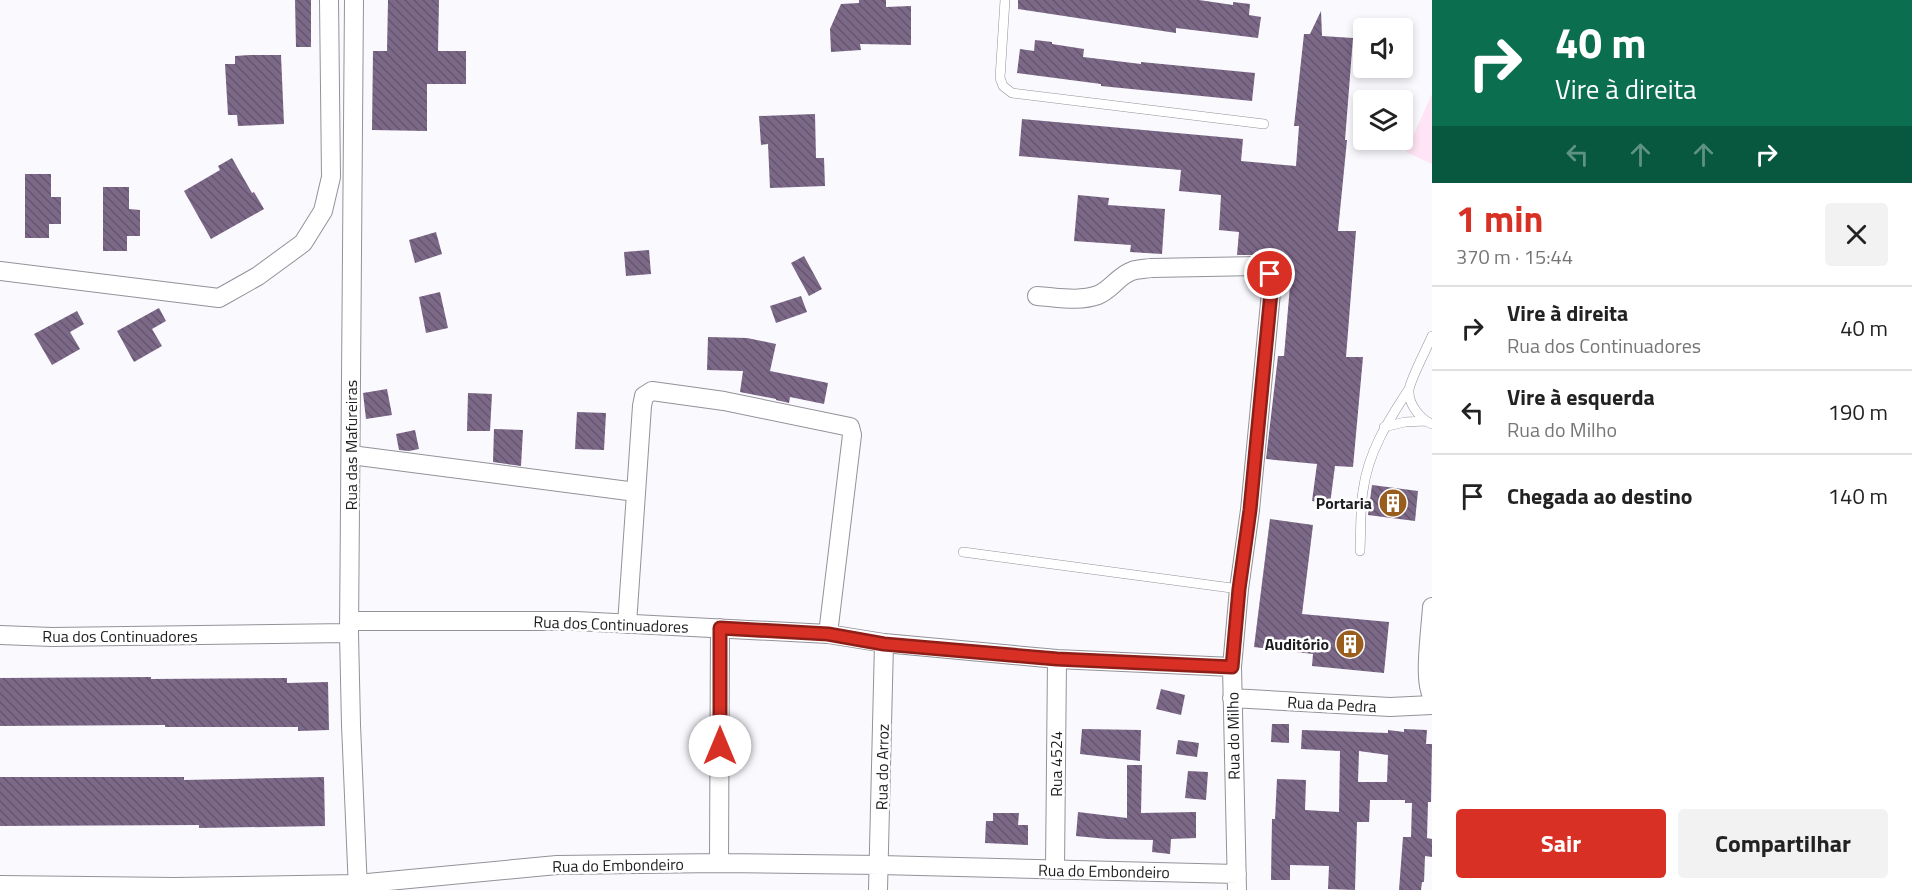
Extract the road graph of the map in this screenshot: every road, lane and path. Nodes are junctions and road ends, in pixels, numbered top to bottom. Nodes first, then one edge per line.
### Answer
1 (329, 0) edge
2 (354, 0) edge
3 (1005, 0) edge
4 (1264, 124) dead end
5 (0, 271) edge
6 (1037, 296) dead end
7 (1432, 336) edge
8 (1409, 389) junction
9 (1428, 422) edge
10 (1384, 428) junction
11 (351, 455) junction
12 (636, 492) junction
13 (1360, 551) dead end
14 (963, 552) dead end
15 (1239, 589) junction
16 (1432, 607) edge
17 (627, 624) junction
18 (349, 627) junction
19 (720, 628) junction
20 (0, 634) edge
21 (828, 634) junction
22 (884, 644) junction
23 (1057, 659) junction
24 (1232, 667) junction
25 (1432, 695) edge
26 (1232, 698) junction
27 (1432, 705) edge
28 (719, 864) junction
29 (879, 864) junction
30 (1055, 870) junction
31 (1237, 882) edge
32 (0, 885) edge
33 (358, 887) edge
34 (878, 890) edge

1 - 5 street
2 - 11 street, Rua das Mafureiras
3 - 4 lane
6 - 15 street, Rua do Milho
7 - 8 lane
8 - 9 lane
8 - 10 lane
9 - 10 lane
10 - 13 lane
11 - 12 street
11 - 18 street, Rua das Mafureiras
12 - 17 street
12 - 21 street
14 - 15 lane
15 - 24 street, Rua do Milho
16 - 25 street
17 - 18 street, Rua dos Continuadores
17 - 19 street, Rua dos Continuadores
18 - 20 street, Rua dos Continuadores
18 - 33 street, Rua das Mafureiras
19 - 21 street, Rua dos Continuadores
19 - 28 street
21 - 22 street, Rua dos Continuadores
22 - 23 street, Rua dos Continuadores
22 - 29 street, Rua do Arroz
23 - 24 street, Rua dos Continuadores
23 - 30 street, Rua 4524
24 - 26 street, Rua do Milho
26 - 27 street, Rua da Pedra
26 - 31 street, Rua do Milho
28 - 29 street, Rua do Embondeiro
28 - 33 street, Rua do Embondeiro
29 - 30 street, Rua do Embondeiro
29 - 34 street, Rua do Arroz
30 - 31 street, Rua do Embondeiro
32 - 33 street, Rua do Embondeiro

